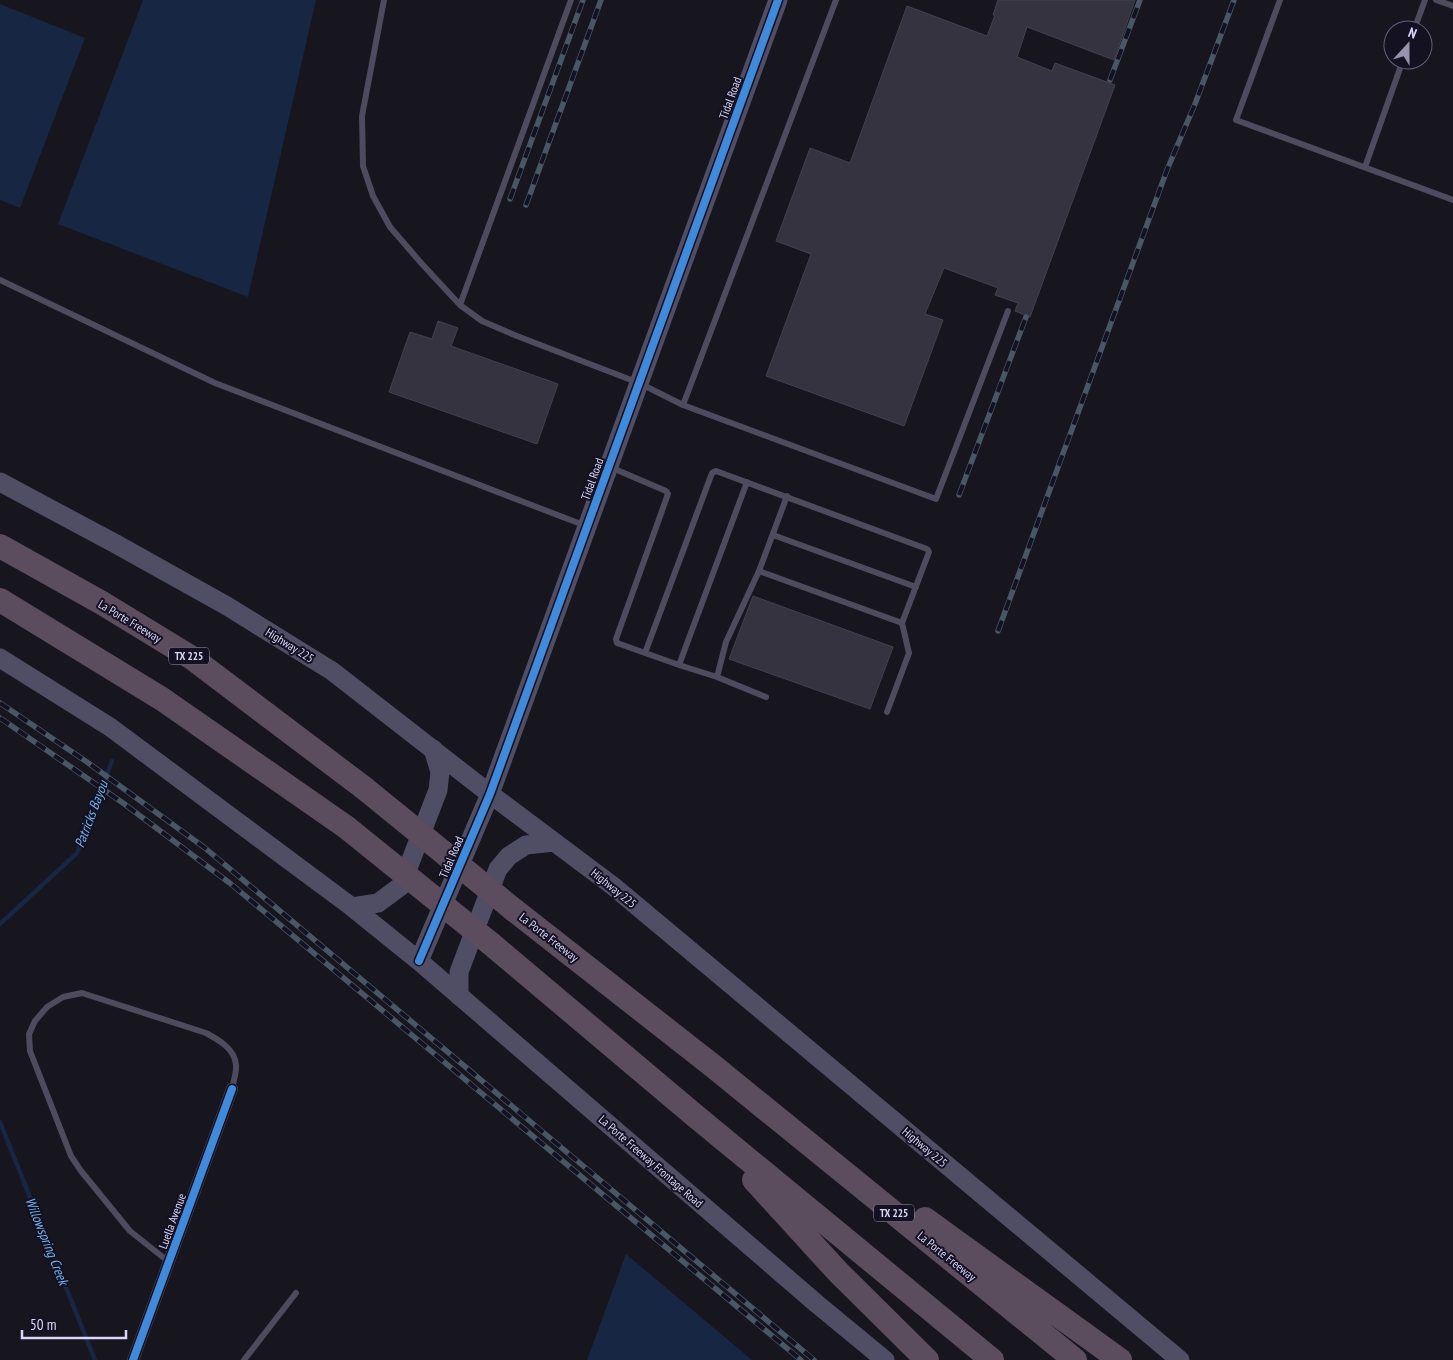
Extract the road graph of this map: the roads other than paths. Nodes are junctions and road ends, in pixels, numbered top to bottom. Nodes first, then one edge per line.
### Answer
1 (384, 0) edge
2 (571, 0) edge
3 (778, 0) edge
4 (836, 0) edge
5 (1280, 0) edge
6 (1425, 0) edge
7 (1436, 0) edge
8 (1453, 6) edge
9 (1418, 20) edge
10 (1400, 70) edge
11 (1365, 167) junction
12 (1453, 200) edge
13 (0, 280) edge
14 (460, 305) junction
15 (1008, 311) dead end
16 (639, 383) junction
17 (683, 405) junction
18 (609, 467) junction
19 (0, 482) edge
20 (747, 482) junction
21 (787, 496) junction
22 (587, 527) junction
23 (773, 535) junction
24 (0, 546) edge
25 (759, 571) junction
26 (916, 587) junction
27 (0, 600) edge
28 (902, 623) junction
29 (645, 654) junction
30 (0, 658) edge
31 (679, 665) junction
32 (717, 677) junction
33 (766, 697) dead end
34 (887, 712) dead end
35 (433, 749) junction
36 (490, 794) junction
37 (554, 842) junction
38 (352, 907) junction
39 (419, 961) junction
40 (460, 996) junction
41 (713, 1066) junction
42 (232, 1089) joint
43 (694, 1114) junction
44 (169, 1262) junction
45 (296, 1293) dead end
46 (134, 1360) edge
47 (244, 1360) edge
48 (885, 1360) edge
49 (927, 1360) edge
50 (992, 1360) edge
51 (1075, 1360) edge
52 (1120, 1360) edge
53 (1180, 1360) edge

1 - 14 lane
2 - 14 lane
3 - 16 main road, Tidal Road
4 - 17 lane
5 - 11 lane
6 - 9 lane
7 - 8 lane
10 - 11 lane
11 - 12 lane
13 - 22 lane
14 - 16 lane
15 - 17 lane
16 - 17 lane
16 - 18 main road, Tidal Road
18 - 22 main road, Tidal Road
18 - 29 lane
19 - 35 main road, Highway 225
20 - 21 lane
20 - 29 lane
20 - 31 lane
21 - 23 lane
21 - 26 lane
22 - 36 main road, Tidal Road
23 - 25 lane
23 - 26 lane
24 - 41 highway, La Porte Freeway / TX 225, bridge
25 - 28 lane
25 - 32 lane
26 - 28 lane
27 - 43 highway, bridge
28 - 34 lane
29 - 31 lane
30 - 38 main road
31 - 32 lane
32 - 33 lane
35 - 36 main road, Highway 225
35 - 38 main road
36 - 37 main road, Highway 225
36 - 39 main road, Tidal Road
37 - 40 main road
37 - 53 main road, Highway 225
38 - 39 main road
39 - 40 main road, La Porte Freeway Frontage Road
40 - 48 main road, La Porte Freeway Frontage Road
41 - 51 highway, La Porte Freeway / TX 225
41 - 52 highway
42 - 44 street, Luella Avenue
42 - 44 lane
43 - 49 highway
43 - 50 highway
44 - 46 street, Luella Avenue
45 - 47 lane

